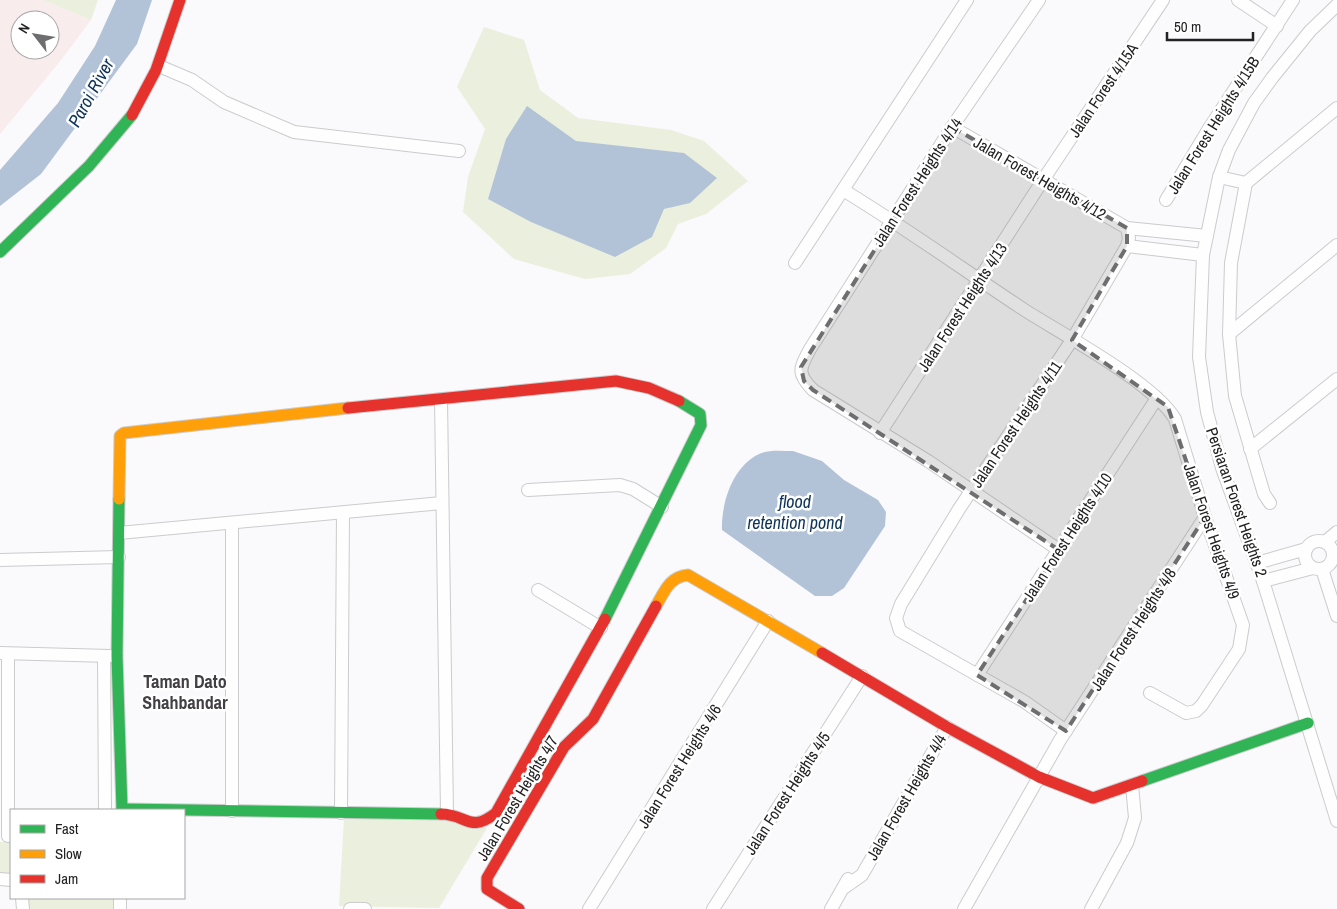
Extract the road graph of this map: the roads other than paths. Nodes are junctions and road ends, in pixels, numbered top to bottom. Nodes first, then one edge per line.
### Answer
1 (180, 0) edge
2 (967, 0) edge
3 (1039, 0) edge
4 (1163, 0) edge
5 (1238, 0) edge
6 (1293, 0) edge
7 (1337, 5) edge
8 (1277, 26) junction
9 (159, 66) junction
10 (1337, 108) edge
11 (952, 127) junction
12 (459, 151) dead end
13 (1219, 177) junction
14 (1043, 180) junction
15 (1246, 183) junction
16 (843, 190) junction
17 (1166, 200) dead end
18 (892, 220) junction
19 (1128, 228) junction
20 (1207, 236) junction
21 (1337, 245) edge
22 (1127, 246) junction
23 (0, 252) edge
24 (1203, 255) junction
25 (795, 263) dead end
26 (979, 279) junction
27 (1229, 334) junction
28 (1072, 340) junction
29 (1337, 379) edge
30 (441, 398) junction
31 (1158, 398) junction
32 (880, 433) junction
33 (1250, 449) junction
34 (528, 490) dead end
35 (971, 492) junction
36 (442, 503) junction
37 (1270, 503) dead end
38 (662, 507) junction
39 (343, 513) junction
40 (1205, 517) junction
41 (232, 523) junction
42 (1337, 532) edge
43 (119, 533) junction
44 (1325, 542) junction
45 (1306, 549) junction
46 (1059, 550) junction
47 (119, 557) junction
48 (1335, 557) edge
49 (0, 560) edge
50 (1257, 563) junction
51 (1318, 568) junction
52 (1263, 581) junction
53 (538, 590) dead end
54 (1337, 616) edge
55 (768, 621) junction
56 (601, 628) junction
57 (4, 654) edge
58 (104, 656) junction
59 (118, 656) junction
60 (977, 675) junction
61 (862, 676) junction
62 (1150, 693) dead end
63 (1308, 723) junction
64 (947, 726) junction
65 (1063, 736) junction
66 (1039, 777) junction
67 (1132, 785) junction
68 (105, 809) edge
69 (122, 809) edge
70 (185, 810) edge
71 (232, 811) junction
72 (341, 813) junction
73 (447, 814) junction
74 (1337, 821) edge
75 (6, 836) edge
76 (1095, 908) edge
77 (350, 909) edge
78 (365, 909) edge
79 (519, 909) edge
80 (589, 909) edge
81 (713, 909) edge
82 (831, 909) edge
83 (964, 909) edge

1 - 9 street
2 - 16 street
3 - 11 street, Jalan Forest Heights 4/14
4 - 14 street, Jalan Forest 4/15A
5 - 8 street
6 - 8 street, Jalan Forest Heights 4/15B
7 - 13 street, Persiaran Forest Heights 2
8 - 17 street, Jalan Forest Heights 4/15B
9 - 12 street
9 - 23 street
10 - 15 street
11 - 14 street, Jalan Forest Heights 4/12
11 - 18 street, Jalan Forest Heights 4/14
13 - 15 street
13 - 20 street, Persiaran Forest Heights 2
14 - 19 street, Jalan Forest Heights 4/12
14 - 26 street, Jalan Forest Heights 4/13
15 - 27 street
16 - 18 street, Jalan Forest Heights 4/9
16 - 25 street
18 - 26 street, Jalan Forest Heights 4/9
18 - 32 street, Jalan Forest Heights 4/14
19 - 20 street
19 - 22 street, Jalan Forest Heights 4/11
20 - 24 street, Persiaran Forest Heights 2
21 - 27 street
22 - 24 street
22 - 28 street, Jalan Forest Heights 4/11
24 - 50 street, Persiaran Forest Heights 2
26 - 28 street, Jalan Forest Heights 4/9
26 - 32 street, Jalan Forest Heights 4/13
27 - 33 street
28 - 31 street, Jalan Forest Heights 4/9
28 - 35 street, Jalan Forest Heights 4/11
29 - 33 street
30 - 36 street
30 - 38 street
30 - 43 street
31 - 40 street, Jalan Forest Heights 4/9
31 - 46 street, Jalan Forest Heights 4/10
32 - 35 street
33 - 37 street
34 - 38 street
35 - 46 street
35 - 60 street, Jalan Forest Heights 4/11
36 - 39 street
36 - 73 street
38 - 56 street
39 - 41 street
39 - 72 street
40 - 62 street, Jalan Forest Heights 4/9
40 - 65 street, Jalan Forest Heights 4/8
41 - 43 street
41 - 71 street
42 - 44 street
43 - 47 street
44 - 45 street
44 - 48 street
45 - 50 street
45 - 51 street
46 - 60 street, Jalan Forest Heights 4/10
47 - 49 street
47 - 59 street
48 - 51 street
50 - 52 street, Persiaran Forest Heights 2
51 - 52 street
51 - 54 street
52 - 63 street, Persiaran Forest Heights 2
53 - 56 street
55 - 61 street
55 - 79 street, Jalan Forest Heights 4/7
55 - 80 street, Jalan Forest Heights 4/6
56 - 73 street
57 - 58 street
57 - 75 street
58 - 59 street
58 - 68 street
59 - 69 street
60 - 65 street
61 - 64 street
61 - 81 street, Jalan Forest Heights 4/5
63 - 67 street
63 - 74 street, Persiaran Forest Heights 2
64 - 66 street
64 - 82 street, Jalan Forest Heights 4/4
65 - 66 street, Jalan Forest Heights 4/8
66 - 67 street
66 - 83 street, Jalan Forest Heights 4/8
67 - 76 street
70 - 71 street
71 - 72 street
72 - 73 street
77 - 78 street

